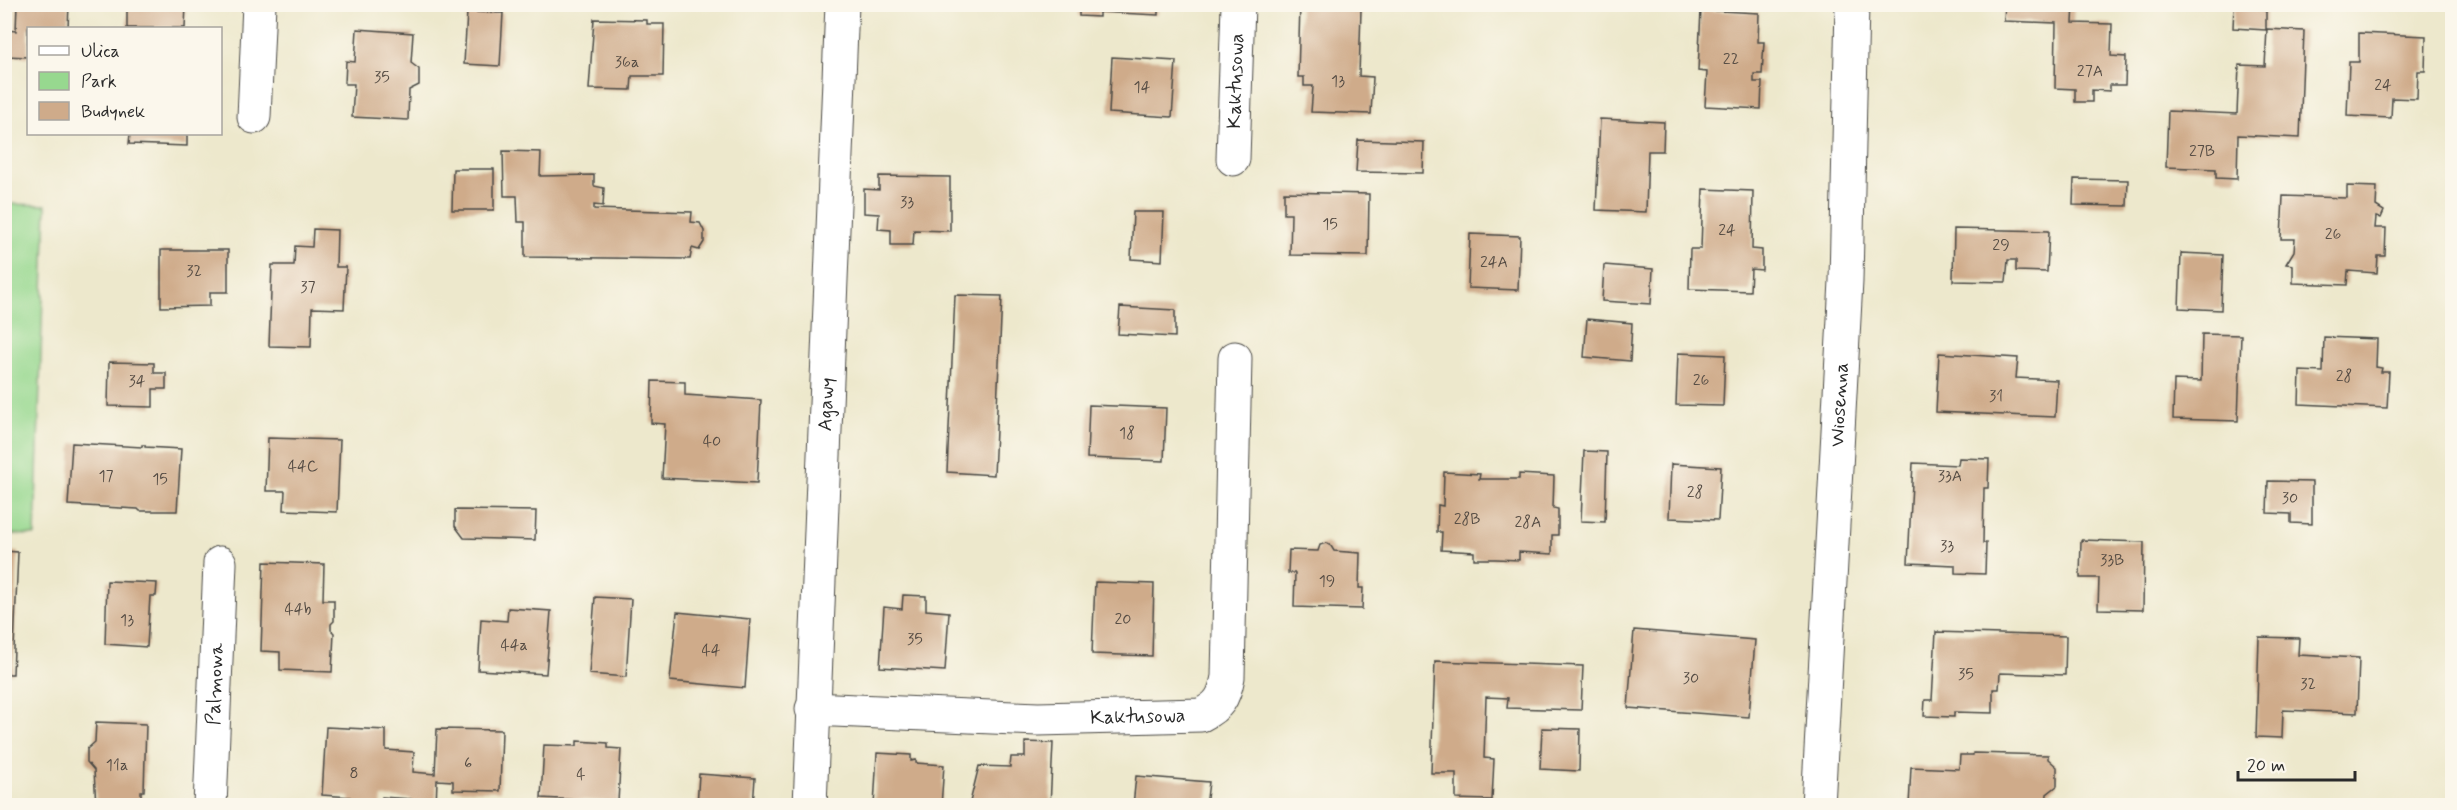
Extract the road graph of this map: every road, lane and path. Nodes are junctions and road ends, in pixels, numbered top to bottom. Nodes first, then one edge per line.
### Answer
1 (259, 4) edge
2 (842, 4) edge
3 (1238, 4) edge
4 (1852, 4) edge
5 (254, 117) dead end
6 (1233, 159) dead end
7 (1235, 358) dead end
8 (220, 563) dead end
9 (812, 709) junction
10 (210, 806) edge
11 (810, 806) edge
12 (1818, 806) edge

1 - 5 street
2 - 9 street, Agawy
3 - 6 street, Kaktusowa
4 - 12 street, Wiosenna
7 - 9 street, Kaktusowa
8 - 10 street, Palmowa
9 - 11 street, Agawy

